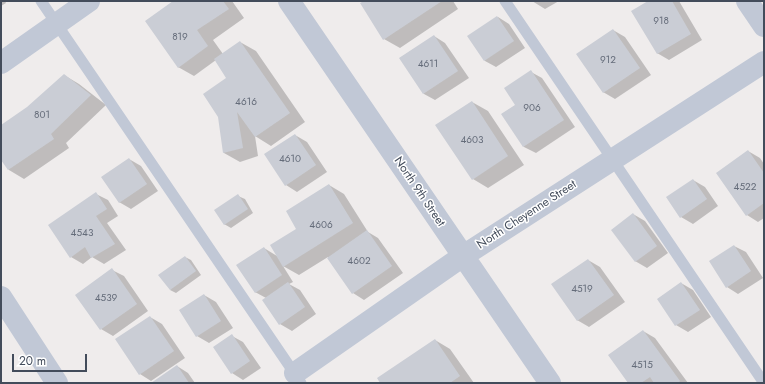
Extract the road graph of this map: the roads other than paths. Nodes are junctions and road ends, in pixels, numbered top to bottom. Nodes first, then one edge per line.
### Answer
1 (41, 1) edge
2 (89, 1) edge
3 (289, 1) edge
4 (505, 1) edge
5 (747, 1) edge
6 (56, 24) junction
7 (764, 26) edge
8 (764, 62) edge
9 (1, 63) edge
10 (612, 160) junction
11 (463, 256) junction
12 (1, 297) edge
13 (298, 378) edge
14 (57, 383) edge
15 (550, 383) edge
16 (764, 383) edge

1 - 6 lane
2 - 6 street
3 - 11 street, North 9th Street
4 - 10 lane
5 - 7 street
6 - 9 street
6 - 13 lane
8 - 10 street, North Cheyenne Street
10 - 11 street, North Cheyenne Street
10 - 16 lane
11 - 13 street, North Cheyenne Street
11 - 15 street, North 9th Street
12 - 14 street

